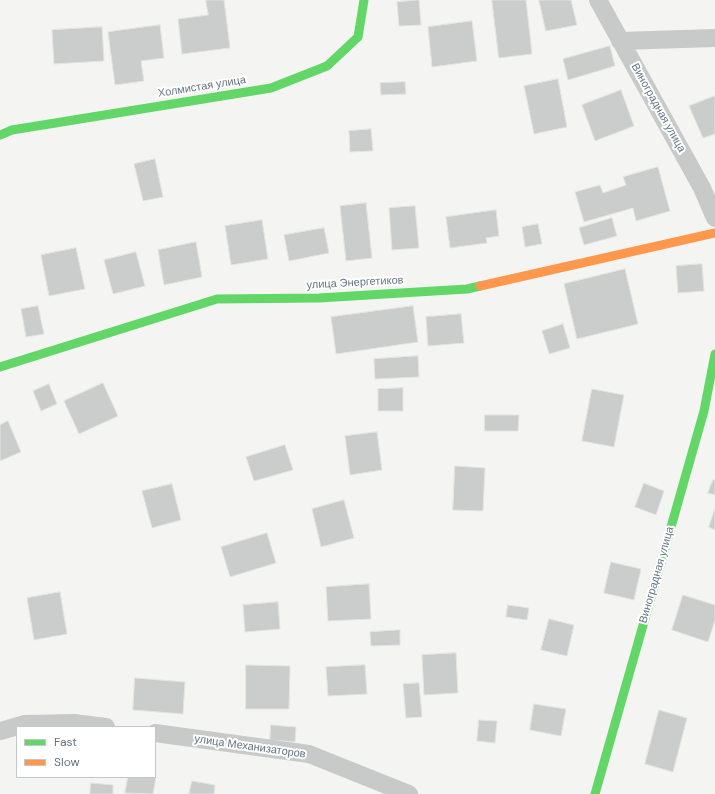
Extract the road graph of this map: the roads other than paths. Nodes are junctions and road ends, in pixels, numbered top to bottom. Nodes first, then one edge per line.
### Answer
1 (364, 0) edge
2 (598, 0) edge
3 (715, 38) edge
4 (620, 41) junction
5 (0, 135) edge
6 (715, 218) edge
7 (715, 233) edge
8 (715, 354) edge
9 (0, 367) edge
10 (710, 415) edge
11 (18, 726) edge
12 (98, 726) edge
13 (16, 727) edge
14 (0, 731) edge
15 (156, 733) edge
16 (409, 794) edge
17 (595, 794) edge

1 - 5 street, Холмистая улица
2 - 4 street, Виноградная улица
3 - 4 street
4 - 6 street, Виноградная улица
7 - 9 street, улица Энергетиков
8 - 10 street, Виноградная улица
10 - 17 street, Виноградная улица
11 - 12 street
13 - 14 street
15 - 16 street, улица Механизаторов

